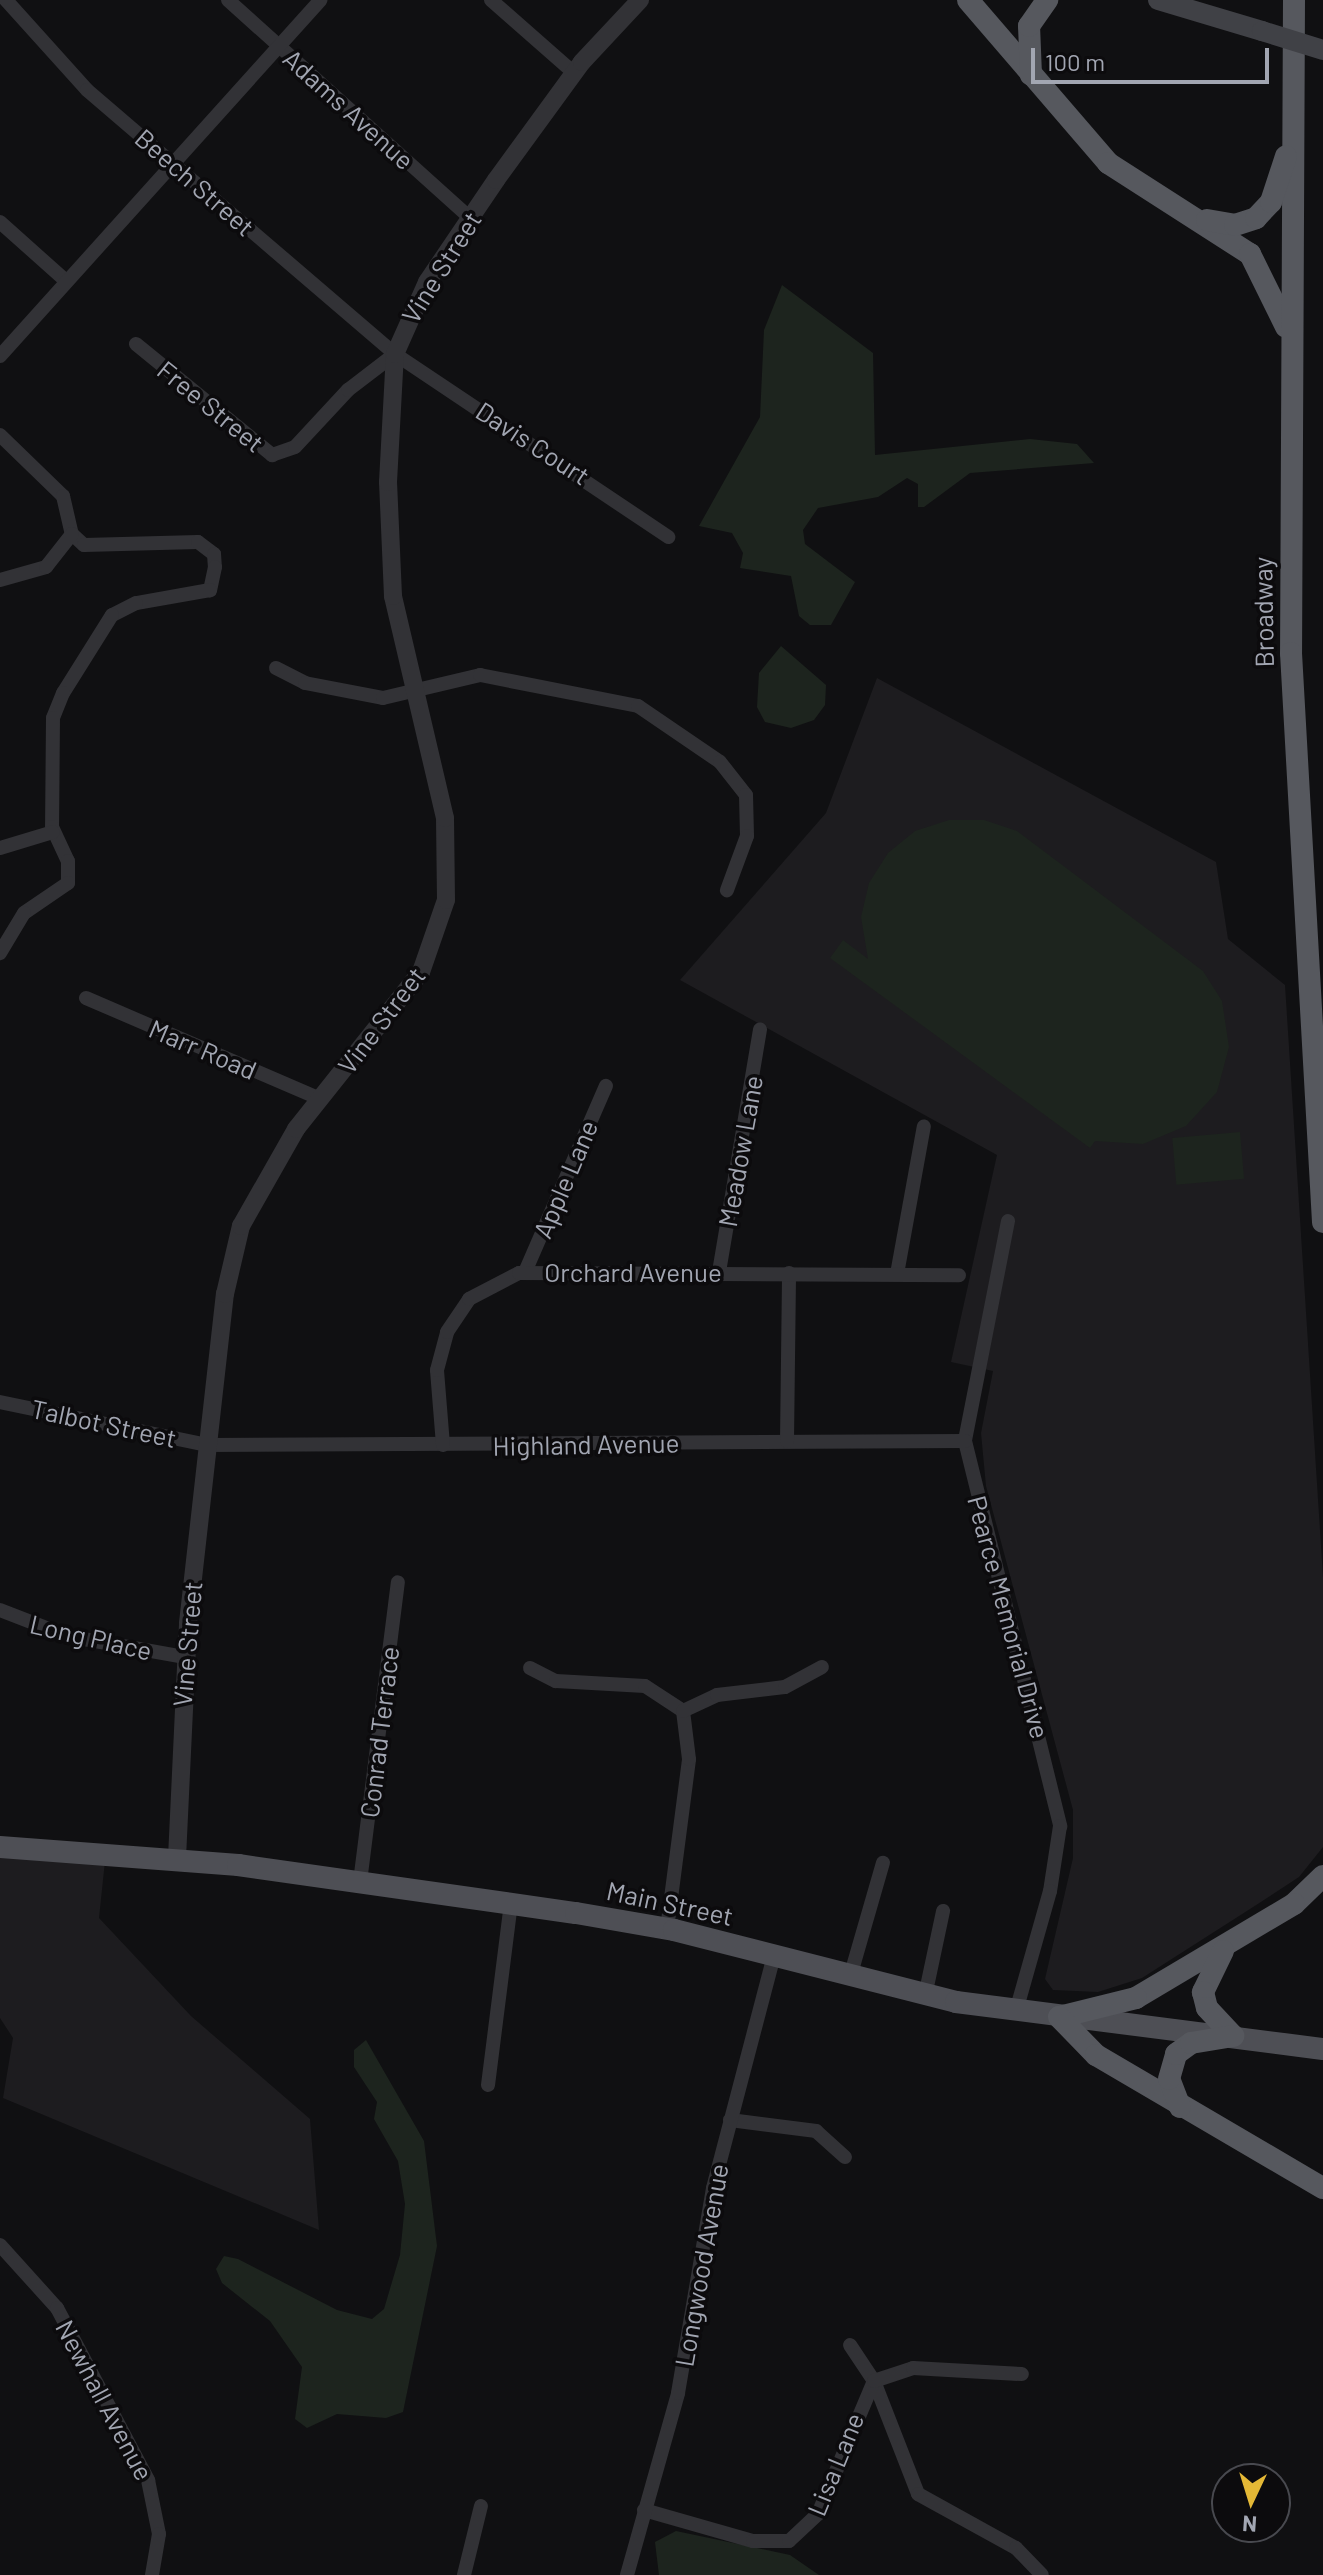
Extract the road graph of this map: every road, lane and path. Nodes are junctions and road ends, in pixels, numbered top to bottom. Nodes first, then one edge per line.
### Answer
1 (6, 0) edge
2 (228, 0) edge
3 (321, 0) edge
4 (491, 0) edge
5 (640, 0) edge
6 (968, 0) edge
7 (1047, 0) edge
8 (1158, 0) edge
9 (1292, 0) edge
10 (281, 47) junction
11 (1323, 50) edge
12 (574, 73) junction
13 (1032, 76) junction
14 (1294, 123) junction
15 (172, 161) junction
16 (470, 218) junction
17 (1193, 218) junction
18 (0, 222) edge
19 (66, 281) junction
20 (136, 344) dead end
21 (1292, 349) junction
22 (395, 354) junction
23 (0, 356) edge
24 (0, 435) edge
25 (72, 534) junction
26 (668, 537) dead end
27 (0, 580) edge
28 (276, 668) dead end
29 (411, 695) junction
30 (53, 832) junction
31 (0, 848) edge
32 (727, 890) dead end
33 (0, 953) edge
34 (86, 998) dead end
35 (760, 1029) dead end
36 (606, 1086) dead end
37 (320, 1099) junction
38 (924, 1126) dead end
39 (1008, 1221) dead end
40 (1323, 1222) edge
41 (525, 1272) junction
42 (719, 1272) junction
43 (789, 1273) junction
44 (897, 1274) junction
45 (959, 1275) dead end
46 (0, 1402) edge
47 (787, 1441) junction
48 (965, 1441) junction
49 (207, 1445) junction
50 (443, 1445) junction
51 (398, 1582) dead end
52 (0, 1610) edge
53 (185, 1657) junction
54 (822, 1667) dead end
55 (530, 1668) dead end
56 (683, 1711) junction
57 (0, 1847) edge
58 (177, 1858) junction
59 (883, 1863) dead end
60 (1323, 1876) edge
61 (360, 1882) junction
62 (1323, 1900) edge
63 (511, 1904) junction
64 (1294, 1904) junction
65 (943, 1911) dead end
66 (667, 1929) junction
67 (1226, 1946) junction
68 (774, 1956) junction
69 (850, 1977) junction
70 (925, 1996) junction
71 (1016, 2011) junction
72 (1059, 2017) junction
73 (1233, 2036) junction
74 (1323, 2049) edge
75 (488, 2085) dead end
76 (1180, 2107) junction
77 (730, 2120) junction
78 (845, 2157) dead end
79 (1323, 2188) edge
80 (0, 2245) edge
81 (850, 2345) dead end
82 (1022, 2374) dead end
83 (874, 2381) junction
84 (481, 2506) dead end
85 (644, 2510) junction
86 (152, 2575) edge
87 (464, 2575) edge
88 (627, 2575) edge
89 (1042, 2575) edge

1 - 15 street, Beech Street
2 - 10 street, Adams Avenue
3 - 10 street
4 - 12 street
5 - 12 street, Vine Street
6 - 13 highway
7 - 13 highway
8 - 11 main road, bridge
9 - 14 highway, Broadway
10 - 15 street
10 - 16 street, Adams Avenue
12 - 16 street, Vine Street
13 - 17 highway
14 - 17 highway
14 - 21 highway, Broadway
15 - 19 street
15 - 22 street, Beech Street
16 - 22 street, Vine Street
17 - 21 highway
18 - 19 street
19 - 23 street
20 - 22 street, Free Street
21 - 40 highway, Broadway
22 - 26 street, Davis Court
22 - 29 street, Vine Street
24 - 25 street
25 - 27 street
25 - 30 street
28 - 29 street
29 - 32 street
29 - 37 street, Vine Street
30 - 31 street
30 - 33 street
34 - 37 street, Marr Road
35 - 42 street, Meadow Lane
36 - 41 street, Apple Lane
37 - 49 street, Vine Street
38 - 44 street
39 - 48 street, Pearce Memorial Drive
41 - 42 street, Orchard Avenue
41 - 50 street, Orchard Avenue
42 - 43 street, Orchard Avenue
43 - 44 street, Orchard Avenue
43 - 47 street
44 - 45 street, Orchard Avenue
46 - 49 street, Talbot Street
47 - 48 street, Highland Avenue
47 - 50 street, Highland Avenue
48 - 71 street, Pearce Memorial Drive
49 - 50 street, Highland Avenue
49 - 53 street, Vine Street
51 - 61 street, Conrad Terrace
52 - 53 street, Long Place
53 - 58 street, Vine Street
54 - 56 street
55 - 56 street
56 - 66 street
57 - 58 main road, Main Street
58 - 61 main road, Main Street
59 - 69 street
60 - 64 highway
61 - 63 main road, Main Street
62 - 64 highway
63 - 66 main road, Main Street
63 - 75 street
64 - 67 highway
65 - 70 street
66 - 68 main road, Main Street
67 - 72 highway
67 - 73 highway
68 - 69 main road, Main Street
68 - 77 street, Longwood Avenue
69 - 70 main road, Main Street
70 - 71 main road, Main Street
71 - 72 main road, Main Street
72 - 73 main road, Main Street
72 - 76 highway
73 - 74 main road, Main Street
73 - 76 highway
76 - 79 highway
77 - 78 street
77 - 85 street, Longwood Avenue
80 - 86 street, Newhall Avenue
81 - 83 street
82 - 83 street, Lisa Lane
83 - 85 street, Lisa Lane
83 - 89 street
84 - 87 street
85 - 88 street, Longwood Avenue

